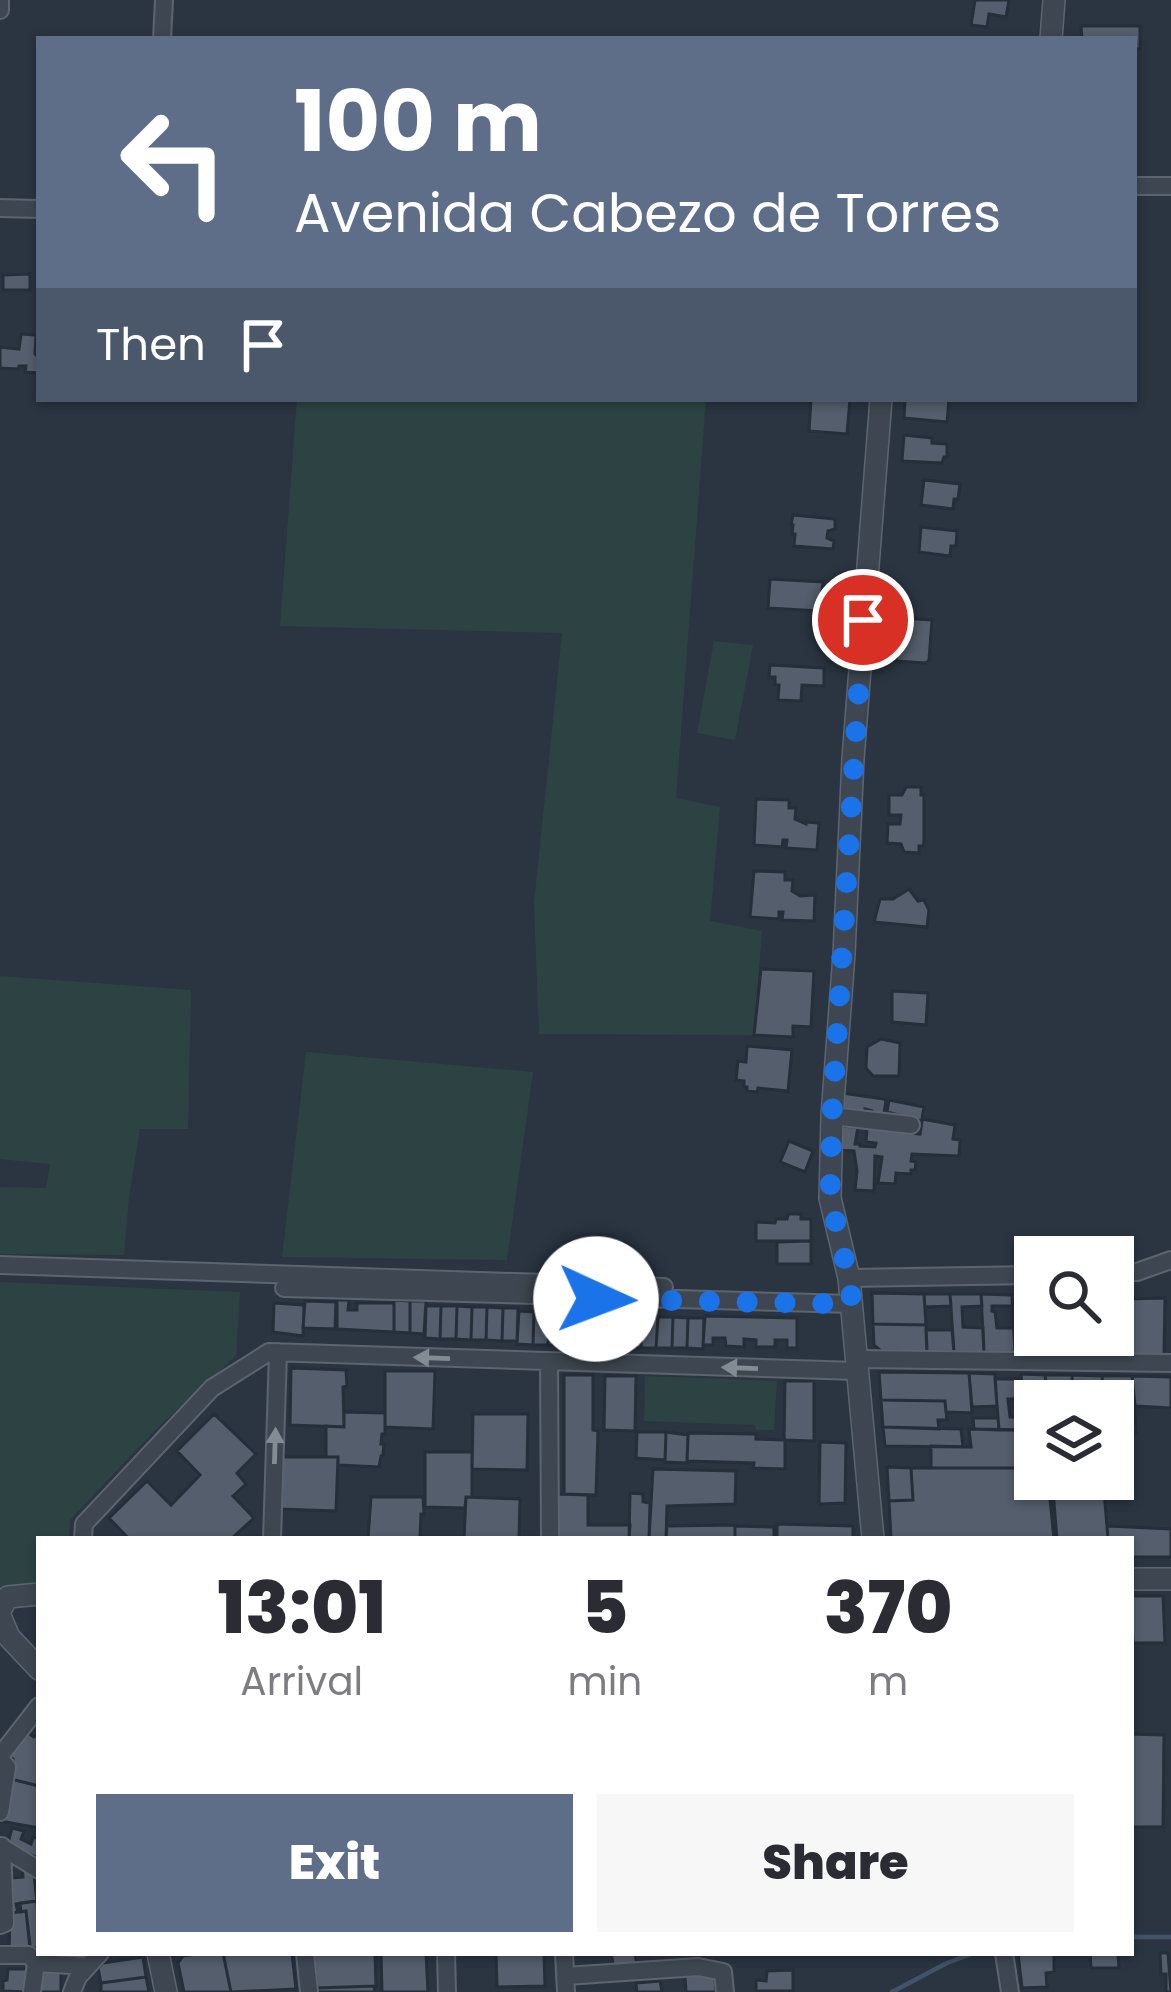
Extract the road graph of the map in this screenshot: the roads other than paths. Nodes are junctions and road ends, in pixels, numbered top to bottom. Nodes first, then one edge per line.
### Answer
1 (0, 0) edge
2 (164, 0) edge
3 (1054, 0) edge
4 (0, 10) edge
5 (162, 36) edge
6 (1051, 36) edge
7 (1171, 186) edge
8 (1137, 187) edge
9 (0, 208) edge
10 (36, 209) edge
11 (881, 402) edge
12 (832, 1115) junction
13 (911, 1126) dead end
14 (1171, 1260) edge
15 (0, 1265) edge
16 (1134, 1272) edge
17 (1014, 1275) edge
18 (849, 1278) junction
19 (664, 1287) dead end
20 (284, 1288) dead end
21 (852, 1304) junction
22 (278, 1352) junction
23 (549, 1361) junction
24 (1171, 1363) edge
25 (857, 1365) junction
26 (83, 1536) edge
27 (272, 1536) edge
28 (550, 1536) edge
29 (873, 1536) edge
30 (1134, 1579) edge
31 (1171, 1579) edge
32 (36, 1595) edge
33 (3, 1608) edge
34 (36, 1666) edge
35 (36, 1710) edge
36 (0, 1758) edge
37 (0, 1812) edge
38 (1, 1846) edge
39 (36, 1868) edge
40 (0, 1925) edge
41 (0, 1955) edge
42 (159, 1956) edge
43 (305, 1956) edge
44 (446, 1956) edge
45 (1004, 1956) edge
46 (94, 1959) edge
47 (36, 1963) junction
48 (566, 1984) edge
49 (32, 1992) edge
50 (73, 1992) edge
51 (166, 1992) edge
52 (309, 1992) edge
53 (447, 1992) edge
54 (724, 1992) edge
55 (1010, 1992) edge

1 - 4 street
2 - 5 street
3 - 6 street
7 - 8 street
9 - 10 street
11 - 12 street
12 - 13 street
12 - 18 street
14 - 16 street
15 - 19 street
17 - 18 street
18 - 21 street
20 - 21 street
21 - 25 street
23 -> 22 street
22 - 26 street
27 -> 22 street
25 -> 23 street
23 - 28 street
24 - 25 street
25 - 29 street
30 - 31 street
32 - 33 street
33 - 34 street
35 - 36 street
36 - 37 street
38 - 39 street
38 - 40 street
41 - 47 street
42 - 51 street
43 - 52 street
44 - 53 street
45 - 55 street
46 - 47 street
46 - 50 street
47 - 49 street
48 - 54 street

